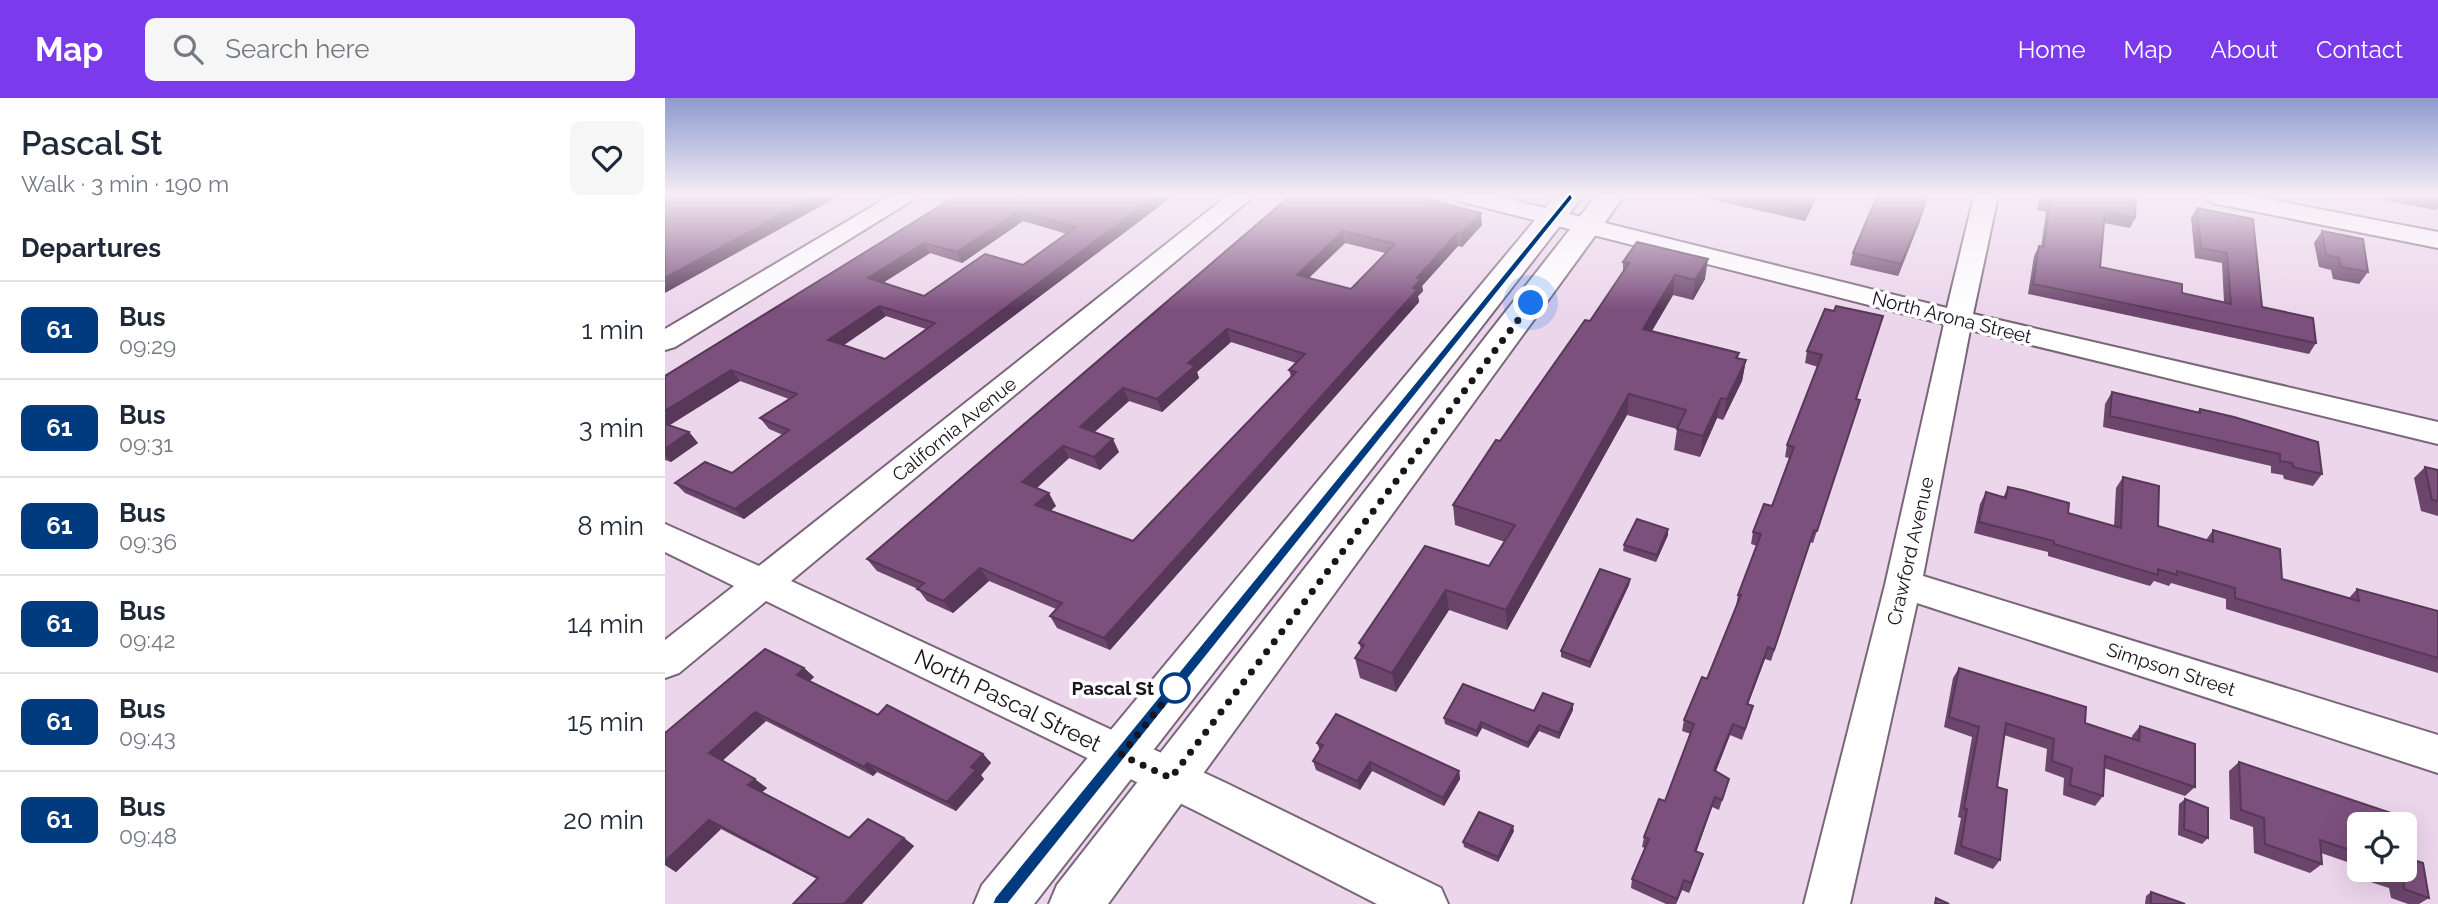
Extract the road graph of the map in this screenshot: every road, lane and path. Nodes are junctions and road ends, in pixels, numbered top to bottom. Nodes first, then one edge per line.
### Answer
1 (844, 234) edge
2 (1195, 234) edge
3 (1554, 234) edge
4 (1556, 234) edge
5 (1643, 234) edge
6 (1978, 234) edge
7 (2405, 234) edge
8 (2438, 240) edge
9 (1959, 319) junction
10 (665, 341) edge
11 (2438, 433) edge
12 (665, 537) edge
13 (763, 583) junction
14 (1903, 584) junction
15 (665, 662) edge
16 (2438, 754) edge
17 (1121, 755) junction
18 (1171, 778) junction
19 (1001, 904) edge
20 (1076, 904) edge
21 (1425, 904) edge
22 (1827, 904) edge

1 - 10 street
2 - 13 street, California Avenue
3 - 17 main road
4 - 18 main road
5 - 9 street, North Arona Street
6 - 9 street, Crawford Avenue
7 - 8 street
9 - 11 street, North Arona Street
9 - 14 street, Crawford Avenue
12 - 13 street, North Pascal Street
13 - 15 street, California Avenue
13 - 17 street, North Pascal Street
14 - 16 street, Simpson Street
14 - 22 street, Crawford Avenue
17 - 18 street, North Pascal Street
17 - 19 main road
18 - 20 main road
18 - 21 street, North Pascal Street

